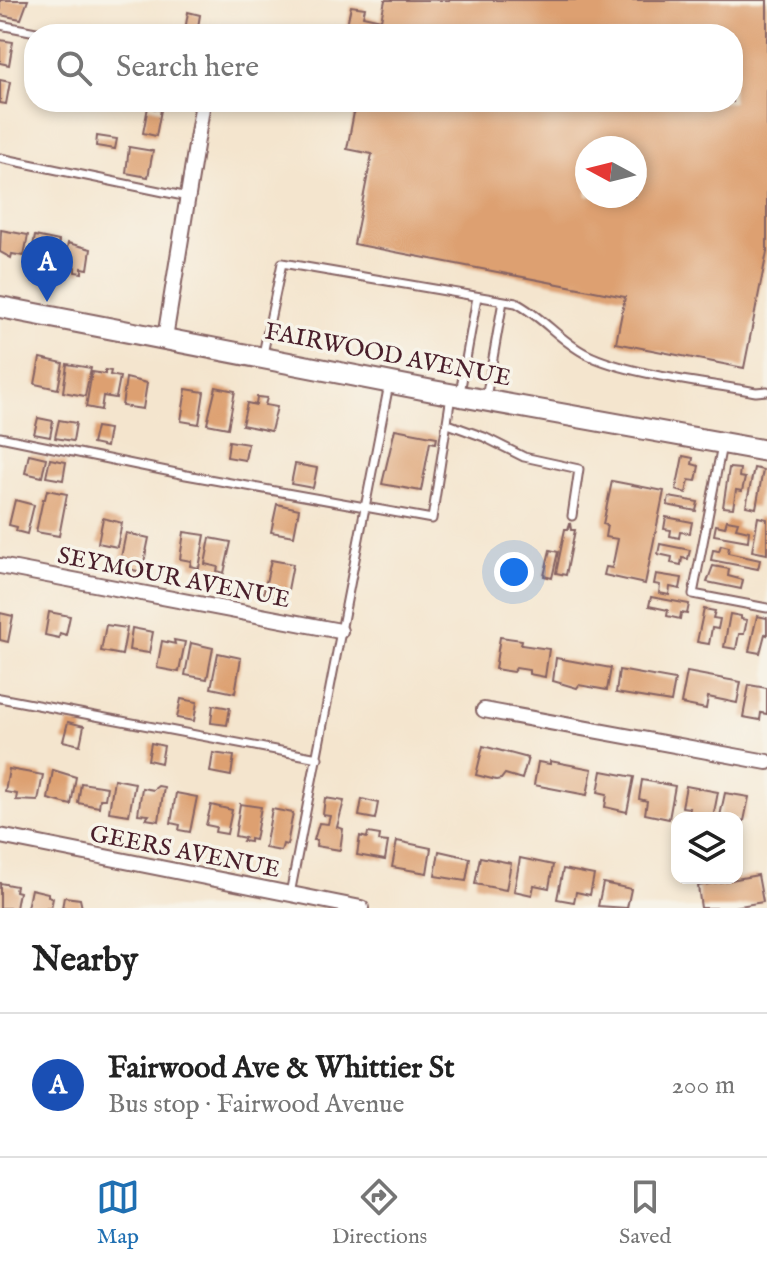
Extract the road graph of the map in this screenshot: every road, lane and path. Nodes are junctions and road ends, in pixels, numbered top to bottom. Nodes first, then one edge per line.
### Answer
1 (0, 25) edge
2 (24, 30) edge
3 (201, 112) edge
4 (0, 158) edge
5 (188, 197) junction
6 (477, 297) junction
7 (503, 301) junction
8 (0, 307) edge
9 (165, 338) junction
10 (263, 357) junction
11 (390, 382) junction
12 (767, 391) edge
13 (455, 395) junction
14 (486, 400) junction
15 (448, 424) junction
16 (0, 437) edge
17 (722, 443) junction
18 (767, 451) edge
19 (365, 508) junction
20 (572, 516) dead end
21 (0, 566) edge
22 (767, 608) edge
23 (340, 631) junction
24 (0, 698) edge
25 (484, 710) dead end
26 (318, 758) junction
27 (767, 762) edge
28 (0, 836) edge
29 (289, 894) junction
30 (361, 908) edge

1 - 2 lane
3 - 5 street
4 - 5 lane
5 - 9 street
6 - 7 lane
6 - 10 lane
6 - 13 lane
7 - 12 lane
7 - 14 lane
8 - 9 street, FAIRWOOD AVENUE
9 - 10 street, FAIRWOOD AVENUE
10 - 11 street, FAIRWOOD AVENUE
11 - 13 street, FAIRWOOD AVENUE
11 - 19 lane
13 - 14 street, FAIRWOOD AVENUE
13 - 15 lane
14 - 17 street, FAIRWOOD AVENUE
15 - 19 lane
15 - 20 lane
16 - 19 lane
17 - 18 street, FAIRWOOD AVENUE
17 - 22 lane
19 - 23 lane
21 - 23 street, SEYMOUR AVENUE
23 - 26 lane
24 - 26 lane
25 - 27 street
26 - 29 lane
28 - 29 street, GEERS AVENUE
29 - 30 street, GEERS AVENUE

